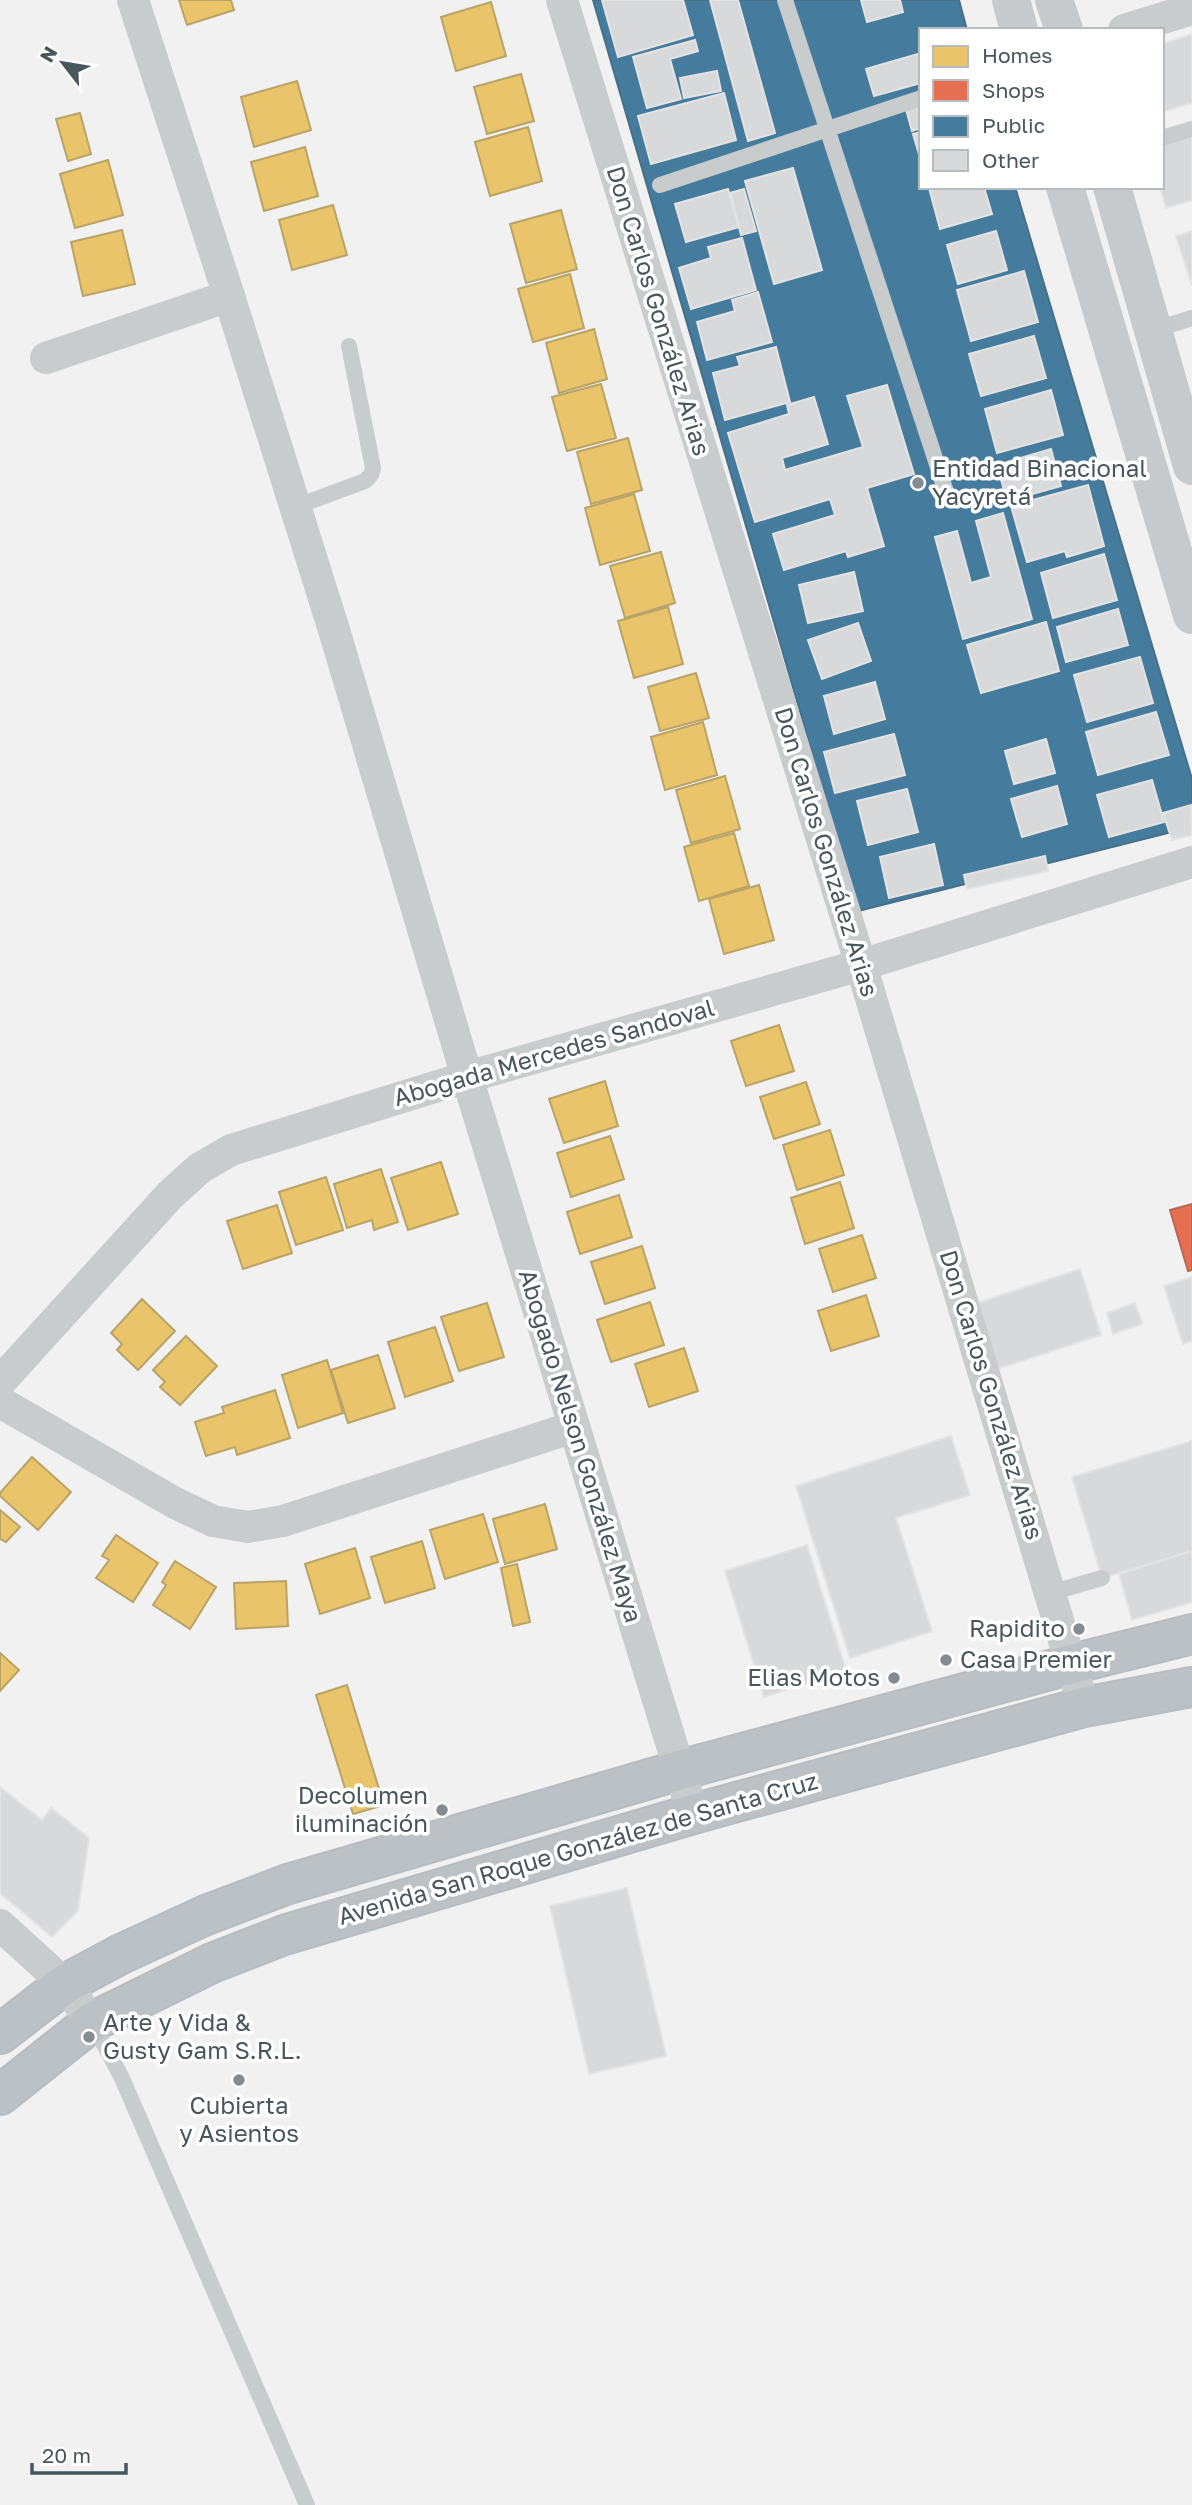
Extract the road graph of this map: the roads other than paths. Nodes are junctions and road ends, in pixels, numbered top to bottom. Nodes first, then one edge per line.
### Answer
1 (133, 0) edge
2 (562, 0) edge
3 (785, 0) edge
4 (1012, 0) edge
5 (1054, 0) edge
6 (1192, 9) edge
7 (1019, 28) edge
8 (1063, 28) edge
9 (1130, 28) edge
10 (919, 99) edge
11 (825, 128) junction
12 (1192, 129) edge
13 (1164, 137) edge
14 (660, 185) dead end
15 (1066, 189) edge
16 (1113, 189) edge
17 (229, 296) junction
18 (1192, 318) edge
19 (1154, 330) junction
20 (349, 346) dead end
21 (46, 358) dead end
22 (1189, 447) edge
23 (1144, 456) junction
24 (948, 498) dead end
25 (295, 507) junction
26 (1192, 615) edge
27 (1192, 862) edge
28 (861, 965) junction
29 (467, 1077) junction
30 (0, 1382) edge
31 (0, 1402) edge
32 (574, 1427) junction
33 (1102, 1578) dead end
34 (1050, 1593) junction
35 (1192, 1634) edge
36 (1072, 1664) junction
37 (1192, 1687) edge
38 (1084, 1707) junction
39 (680, 1770) junction
40 (692, 1814) junction
41 (0, 1926) edge
42 (65, 1984) junction
43 (92, 2022) junction
44 (0, 2034) edge
45 (0, 2095) edge
46 (307, 2505) edge

1 - 17 street, Abogado Nelson González Maya
2 - 28 street, Don Carlos González Arias
3 - 11 lane
4 - 7 main road
5 - 8 main road
6 - 9 street
10 - 11 lane
11 - 14 lane
11 - 24 lane
12 - 13 lane
15 - 23 main road
16 - 19 main road
17 - 21 street
17 - 25 street, Abogado Nelson González Maya
18 - 19 lane
19 - 22 main road
20 - 25 lane
22 - 23 street
23 - 26 main road
25 - 29 street, Abogado Nelson González Maya
27 - 28 street, Abogada Mercedes Sandoval
28 - 29 street, Abogada Mercedes Sandoval
28 - 34 street, Don Carlos González Arias
29 - 30 street, Abogada Mercedes Sandoval
29 - 32 street, Abogado Nelson González Maya
31 - 32 street
32 - 39 street, Abogado Nelson González Maya
33 - 34 lane
34 - 36 street, Don Carlos González Arias
35 - 36 highway, Avenida San Roque González de Santa Cruz
36 - 38 street, Don Carlos González Arias
36 - 39 highway, Avenida San Roque González de Santa Cruz
37 - 38 highway, Avenida San Roque González de Santa Cruz
38 - 40 highway, Avenida San Roque González de Santa Cruz
39 - 40 street, Abogado Nelson González Maya
39 - 42 highway, Avenida San Roque González de Santa Cruz
40 - 43 highway, Avenida San Roque González de Santa Cruz
41 - 42 street
42 - 43 street
42 - 44 highway, Avenida San Roque González de Santa Cruz
43 - 45 highway, Avenida San Roque González de Santa Cruz
43 - 46 lane

